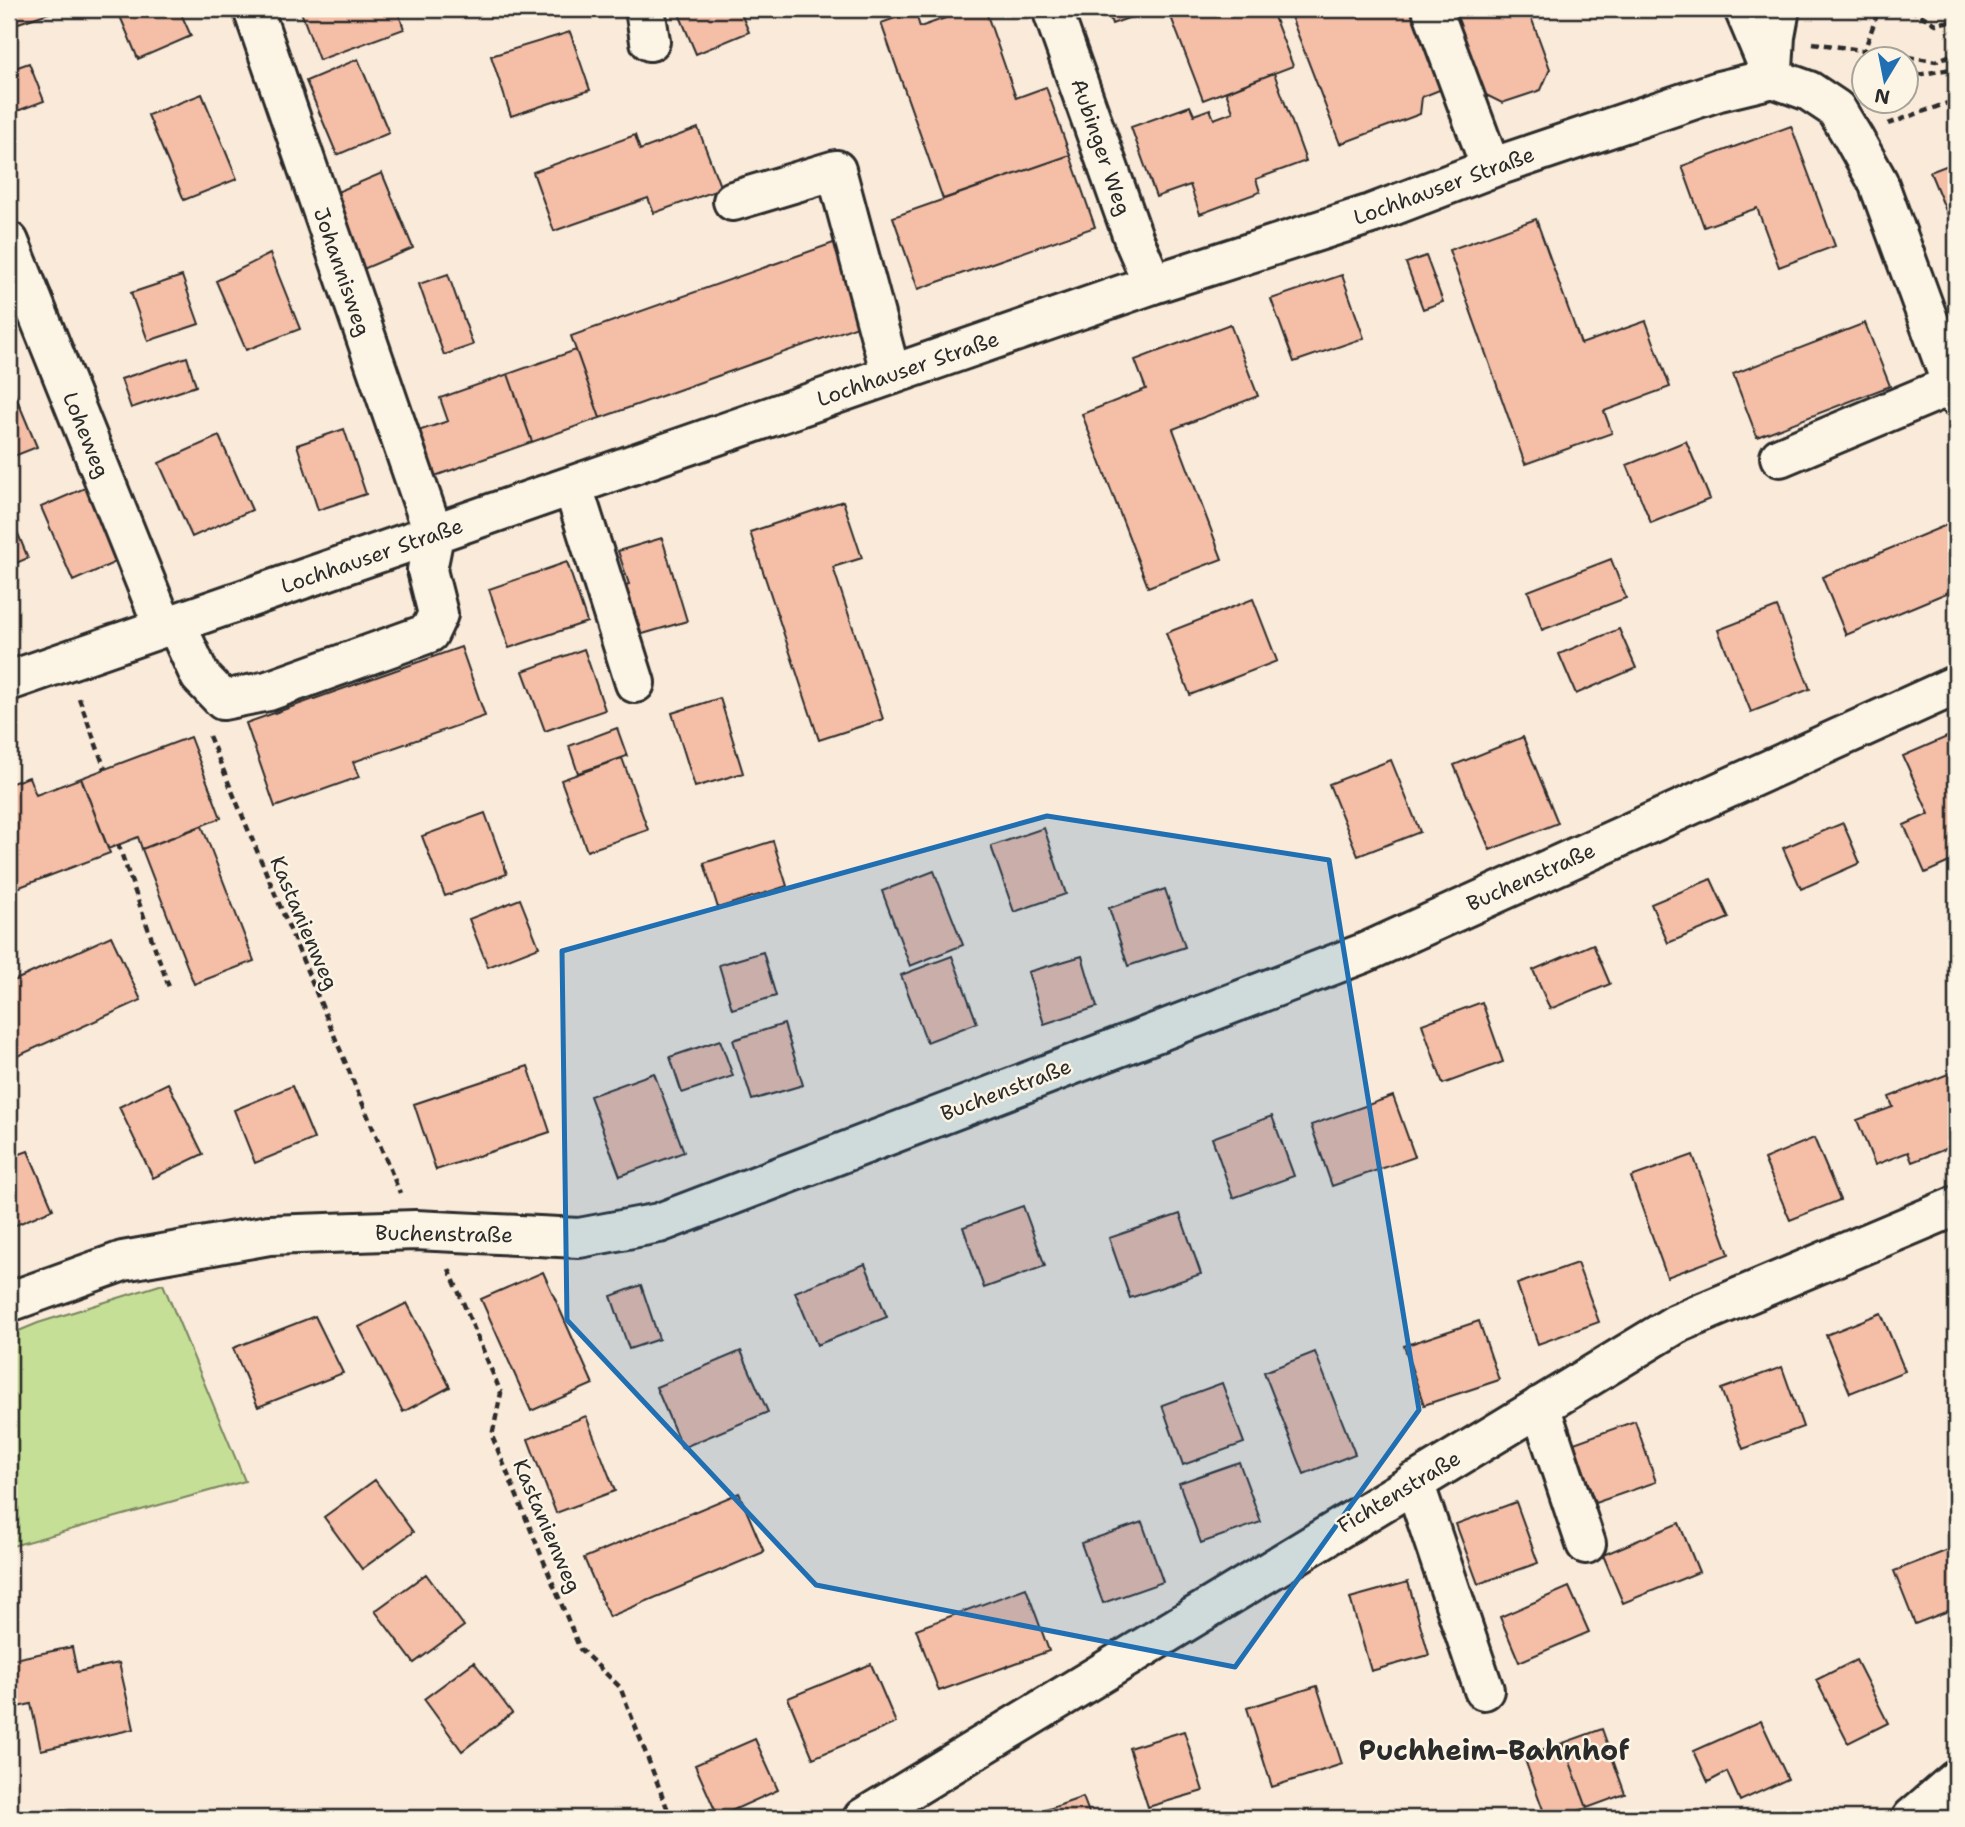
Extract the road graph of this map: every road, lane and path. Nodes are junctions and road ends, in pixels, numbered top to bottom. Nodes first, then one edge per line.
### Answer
1 (253, 9) edge
2 (1052, 9) edge
3 (1432, 9) edge
4 (1744, 9) edge
5 (1780, 9) edge
6 (1879, 9) edge
7 (1910, 9) edge
8 (1956, 20) edge
9 (1800, 41) dead end
10 (1867, 46) edge
11 (1850, 49) edge
12 (1956, 53) edge
13 (1920, 59) edge
14 (1956, 68) edge
15 (1920, 74) edge
16 (1773, 78) junction
17 (1956, 100) edge
18 (1886, 125) dead end
19 (1491, 168) junction
20 (733, 201) dead end
21 (9, 242) edge
22 (1153, 284) junction
23 (891, 375) junction
24 (1954, 391) edge
25 (1780, 457) dead end
26 (573, 486) junction
27 (433, 535) junction
28 (170, 626) junction
29 (9, 681) edge
30 (635, 683) dead end
31 (1956, 685) edge
32 (79, 696) dead end
33 (206, 730) dead end
34 (105, 769) dead end
35 (118, 844) dead end
36 (169, 987) dead end
37 (1956, 1206) edge
38 (425, 1231) junction
39 (9, 1302) edge
40 (1540, 1406) junction
41 (1414, 1482) junction
42 (1586, 1544) dead end
43 (1484, 1690) dead end
44 (1956, 1780) edge
45 (671, 1818) edge
46 (863, 1818) edge
47 (1912, 1818) edge

1 - 27 street, Johannisweg
2 - 22 street, Aubinger Weg
3 - 19 street
4 - 16 street
5 - 16 street
6 - 10 path
7 - 8 path
9 - 11 path
12 - 13 path
14 - 15 path
16 - 19 street, Lochhauser Straße
16 - 24 street
17 - 18 path
19 - 22 street, Lochhauser Straße
20 - 23 street
21 - 28 street, Loheweg
22 - 23 street, Lochhauser Straße
23 - 26 street, Lochhauser Straße
24 - 25 street
26 - 27 street, Lochhauser Straße
26 - 30 street
27 - 28 street, Lochhauser Straße
27 - 28 street, Loheweg
28 - 29 street, Lochhauser Straße
31 - 38 street, Buchenstraße
32 - 34 path
33 - 38 path, Kastanienweg
35 - 36 path
37 - 40 street, Fichtenstraße
38 - 39 street, Buchenstraße
38 - 45 path, Kastanienweg
40 - 41 street, Fichtenstraße
40 - 42 street
41 - 43 street
41 - 46 street, Fichtenstraße
44 - 47 street

